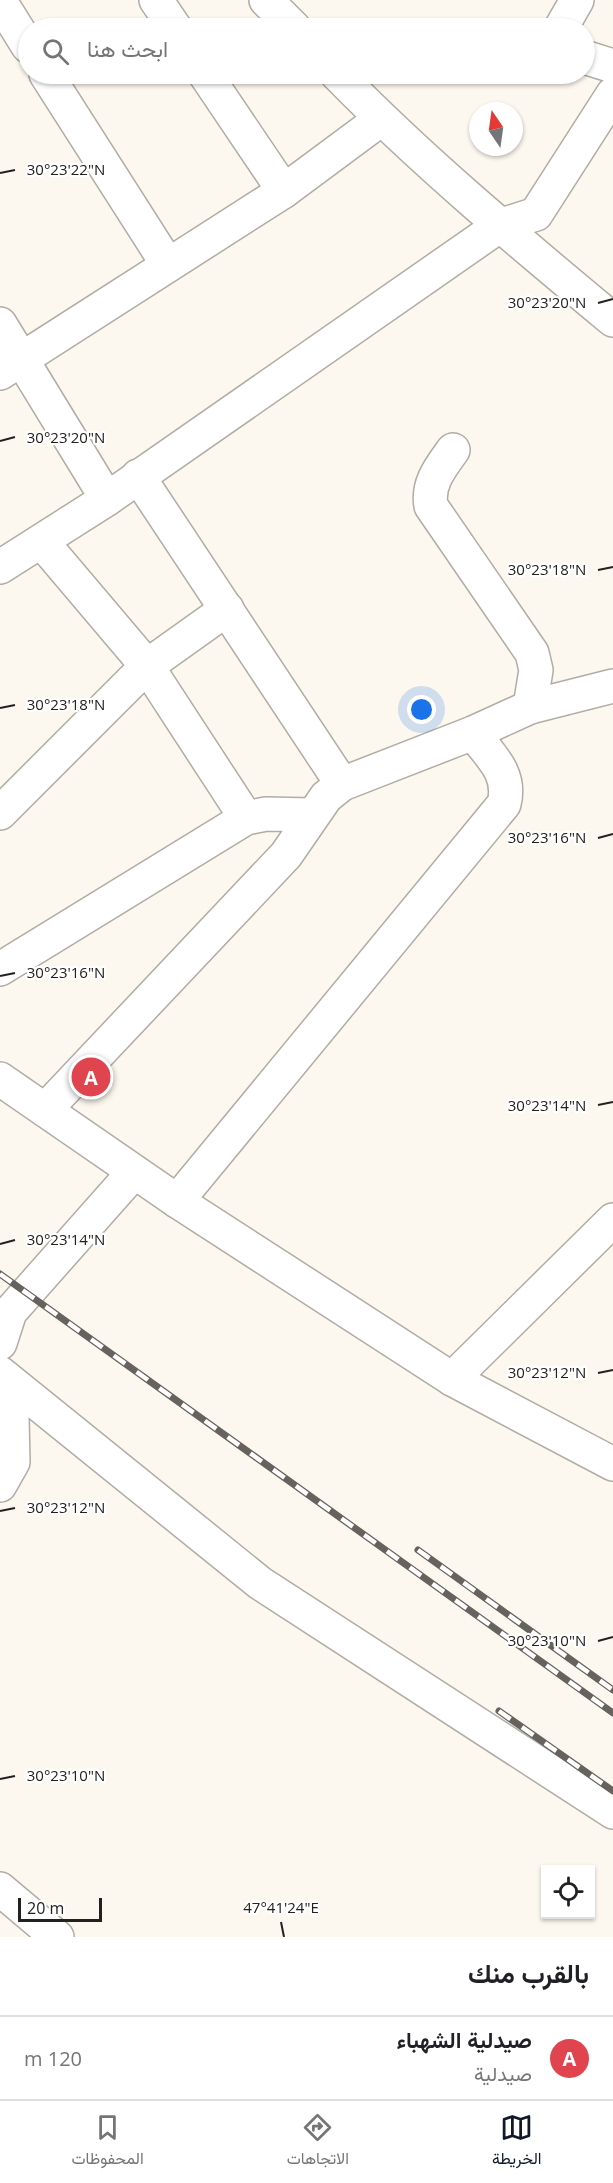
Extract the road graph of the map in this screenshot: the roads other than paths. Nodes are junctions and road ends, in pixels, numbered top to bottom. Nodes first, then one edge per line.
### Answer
1 (156, 0) edge
2 (266, 0) edge
3 (578, 0) edge
4 (0, 1) edge
5 (168, 18) edge
6 (284, 18) edge
7 (567, 18) edge
8 (18, 30) edge
9 (595, 60) edge
10 (613, 66) edge
11 (52, 84) edge
12 (212, 84) edge
13 (347, 84) edge
14 (613, 94) edge
15 (381, 119) junction
16 (284, 191) junction
17 (499, 226) junction
18 (168, 265) junction
19 (613, 320) edge
20 (0, 324) edge
21 (11, 366) edge
22 (453, 450) dead end
23 (138, 476) junction
24 (107, 499) junction
25 (42, 542) junction
26 (0, 567) edge
27 (227, 609) junction
28 (147, 666) junction
29 (613, 686) edge
30 (530, 707) junction
31 (473, 733) junction
32 (342, 784) junction
33 (0, 813) edge
34 (312, 815) junction
35 (246, 818) junction
36 (0, 969) edge
37 (0, 1079) edge
38 (45, 1110) junction
39 (134, 1172) junction
40 (177, 1202) junction
41 (613, 1220) edge
42 (0, 1342) edge
43 (0, 1375) edge
44 (452, 1379) junction
45 (613, 1464) edge
46 (0, 1485) edge
47 (613, 1812) edge
48 (0, 1889) edge
49 (57, 1937) edge

1 - 5 street
2 - 6 street
3 - 7 street
4 - 8 street
9 - 10 street
11 - 18 street
12 - 16 street
13 - 15 street
14 - 17 street
15 - 16 street
15 - 17 street
16 - 18 street
17 - 19 street
17 - 23 street
18 - 21 street
20 - 21 street
21 - 24 street
22 - 30 street
23 - 24 street
23 - 27 street
24 - 25 street
25 - 26 street
25 - 28 street
27 - 28 street
27 - 32 street
28 - 33 street
28 - 35 street
29 - 30 street
30 - 31 street
31 - 32 street
31 - 40 street
32 - 34 street
34 - 35 street
34 - 38 street
35 - 36 street
37 - 38 street
38 - 39 street
39 - 40 street
39 - 42 street
40 - 44 street
41 - 44 street
43 - 46 street
43 - 47 street
44 - 45 street
48 - 49 street

